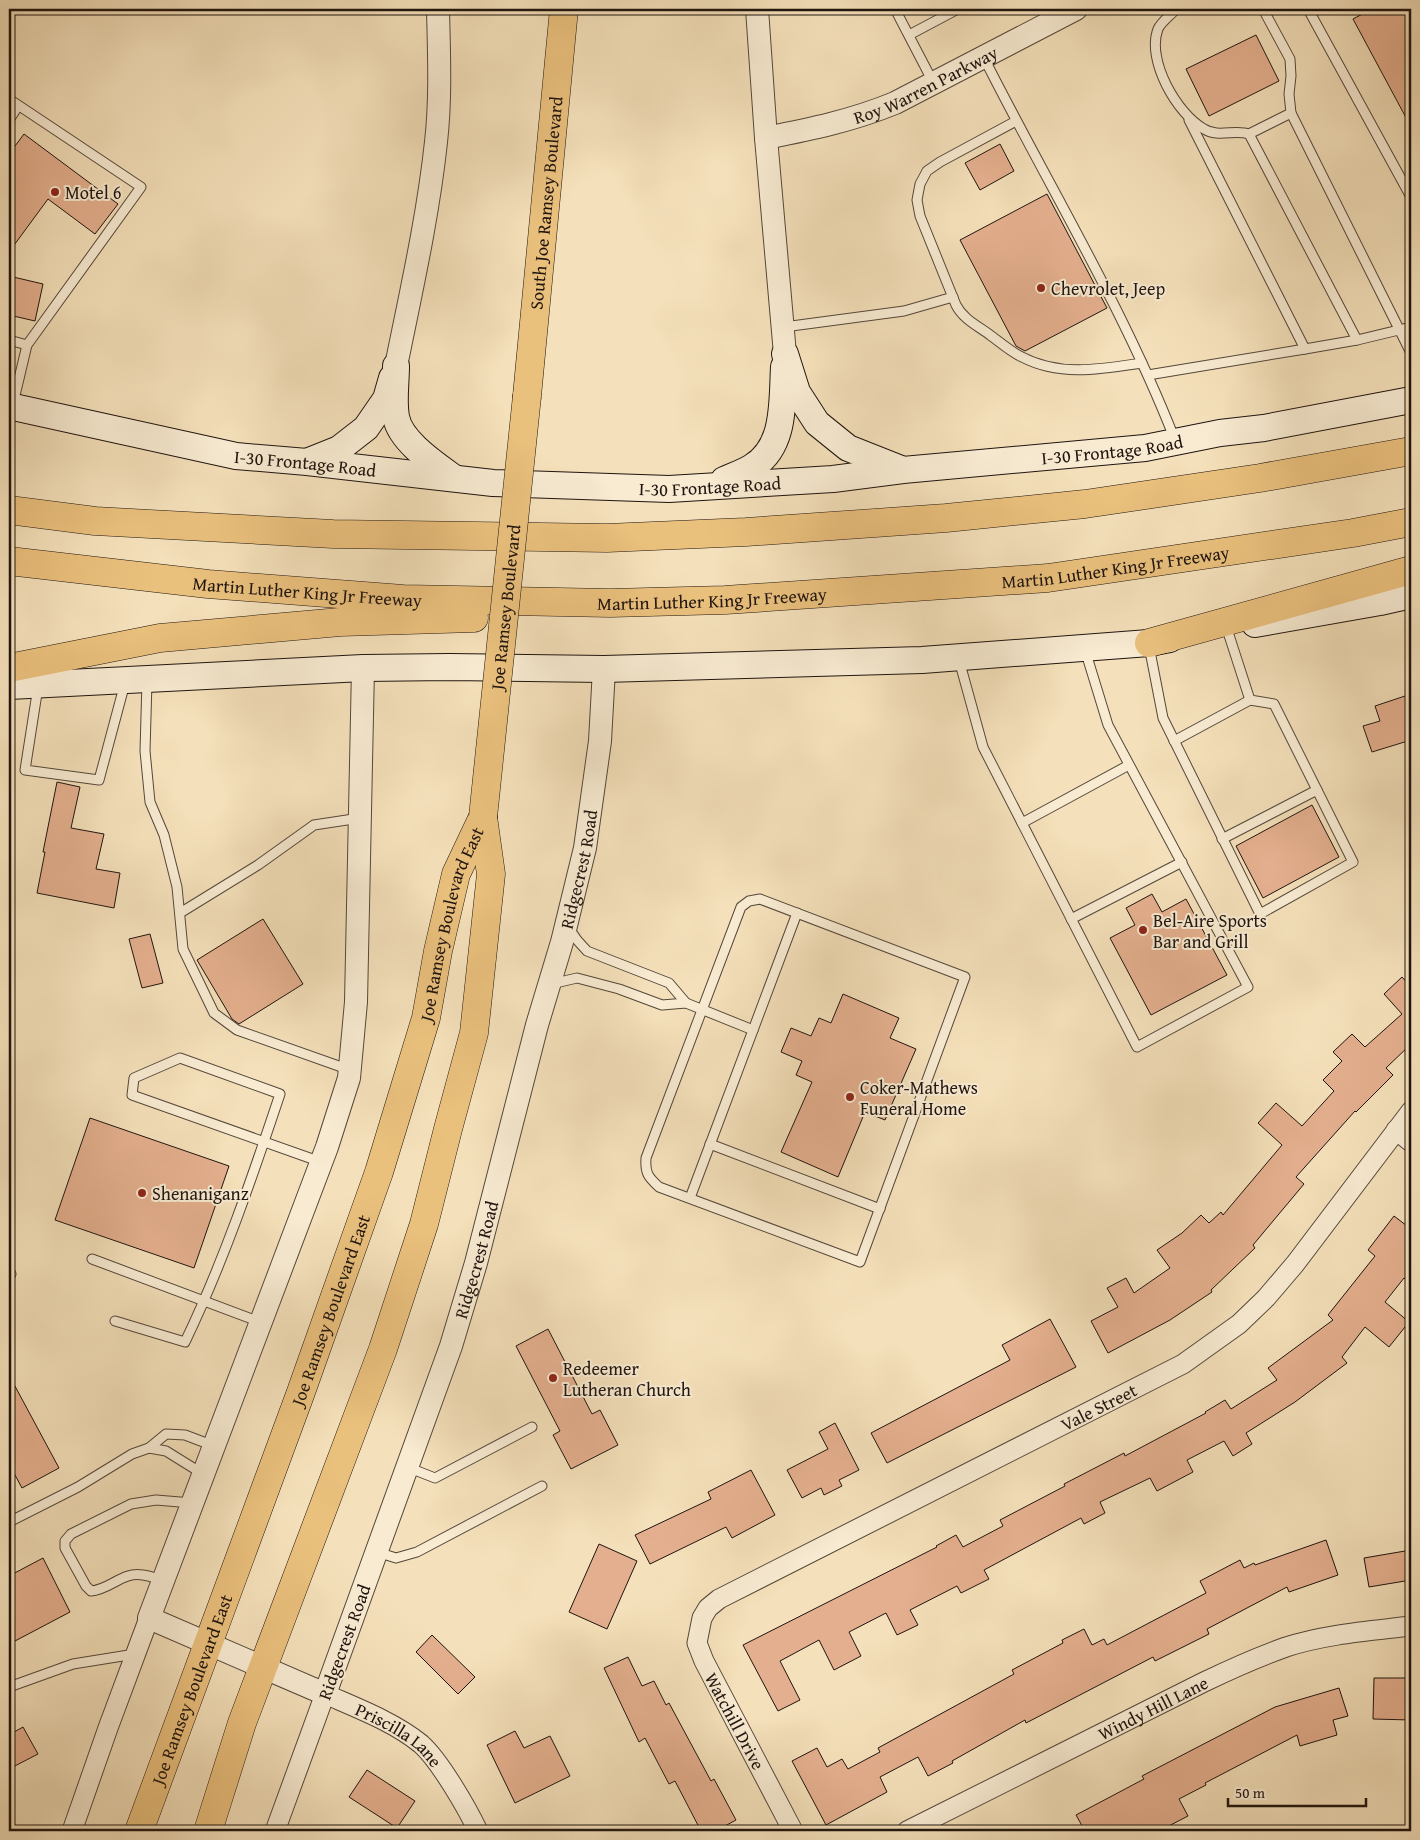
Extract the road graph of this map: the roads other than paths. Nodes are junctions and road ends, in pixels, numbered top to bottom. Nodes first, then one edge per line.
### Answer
1 (438, 9) edge
2 (564, 9) edge
3 (757, 9) edge
4 (895, 9) edge
5 (958, 9) edge
6 (1076, 9) edge
7 (1176, 9) edge
8 (1263, 9) edge
9 (1308, 9) edge
10 (909, 35) junction
11 (984, 58) junction
12 (934, 84) junction
13 (9, 99) edge
14 (18, 106) junction
15 (1291, 112) junction
16 (1187, 114) junction
17 (9, 120) edge
18 (1016, 121) junction
19 (1250, 134) junction
20 (766, 138) junction
21 (1411, 197) edge
22 (953, 297) junction
23 (1411, 327) edge
24 (783, 328) junction
25 (1401, 331) junction
26 (9, 340) edge
27 (1357, 340) junction
28 (27, 345) junction
29 (1305, 349) junction
30 (1411, 353) edge
31 (785, 354) junction
32 (1142, 363) junction
33 (396, 366) junction
34 (1148, 375) junction
35 (527, 396) joint
36 (1411, 400) edge
37 (10, 406) edge
38 (1176, 442) junction
39 (1411, 451) edge
40 (308, 462) junction
41 (903, 470) junction
42 (455, 479) junction
43 (714, 485) junction
44 (9, 510) edge
45 (1411, 522) edge
46 (9, 561) edge
47 (1411, 570) edge
48 (1411, 594) edge
49 (610, 603) junction
50 (1227, 629) junction
51 (1149, 643) junction
52 (1084, 648) junction
53 (958, 657) junction
54 (9, 668) edge
55 (363, 668) junction
56 (604, 669) junction
57 (40, 673) junction
58 (136, 680) junction
59 (9, 686) edge
60 (1250, 700) junction
61 (1174, 741) junction
62 (1129, 765) junction
63 (1317, 790) junction
64 (483, 817) junction
65 (360, 818) junction
66 (1022, 823) junction
67 (1222, 838) junction
68 (1182, 862) junction
69 (180, 913) junction
70 (797, 913) junction
71 (1071, 918) junction
72 (566, 924) junction
73 (549, 984) junction
74 (686, 1003) junction
75 (702, 1009) junction
76 (754, 1030) junction
77 (350, 1070) junction
78 (1411, 1112) edge
79 (1404, 1136) edge
80 (264, 1142) junction
81 (710, 1144) junction
82 (321, 1162) junction
83 (690, 1198) junction
84 (880, 1208) junction
85 (92, 1260) dead end
86 (205, 1301) junction
87 (115, 1321) dead end
88 (261, 1322) junction
89 (532, 1427) dead end
90 (214, 1446) junction
91 (148, 1448) junction
92 (407, 1467) junction
93 (203, 1474) junction
94 (542, 1486) dead end
95 (192, 1503) junction
96 (9, 1522) edge
97 (376, 1552) junction
98 (163, 1580) junction
99 (708, 1608) joint
100 (149, 1618) junction
101 (1411, 1626) edge
102 (208, 1643) junction
103 (135, 1654) junction
104 (263, 1668) junction
105 (9, 1687) edge
106 (325, 1694) junction
107 (72, 1831) edge
108 (139, 1831) edge
109 (208, 1831) edge
110 (275, 1831) edge
111 (478, 1831) edge
112 (793, 1831) edge
113 (907, 1831) edge

1 - 33 street
2 - 35 highway, South Joe Ramsey Boulevard
3 - 20 street
4 - 10 lane
5 - 10 lane
6 - 11 street, Roy Warren Parkway
7 - 16 lane
8 - 15 lane
9 - 21 lane
10 - 12 lane
11 - 12 street, Roy Warren Parkway
11 - 18 lane
12 - 20 street, Roy Warren Parkway
13 - 14 lane
14 - 17 lane
14 - 28 lane
15 - 19 lane
15 - 25 lane
16 - 19 lane
16 - 29 lane
18 - 22 lane
18 - 32 lane
19 - 27 lane
20 - 24 street
22 - 24 lane
22 - 32 lane
23 - 25 lane
24 - 31 street
25 - 27 lane
25 - 30 lane
26 - 28 lane
27 - 29 lane
28 - 37 lane
29 - 34 lane
31 - 41 main road
31 - 43 main road
32 - 34 lane
33 - 40 main road
33 - 42 main road
34 - 38 lane
35 - 64 highway, Joe Ramsey Boulevard, bridge
36 - 38 main road, I-30 Frontage Road
37 - 40 main road, I-30 Frontage Road
38 - 41 main road, I-30 Frontage Road
39 - 44 highway
40 - 42 main road, I-30 Frontage Road
41 - 43 main road, I-30 Frontage Road
42 - 43 main road, I-30 Frontage Road
45 - 49 highway, Martin Luther King Jr Freeway
46 - 49 highway, Martin Luther King Jr Freeway
47 - 51 highway
48 - 50 main road
49 - 57 highway
50 - 51 main road
50 - 60 lane
51 - 52 main road
51 - 61 lane
52 - 53 main road
52 - 62 lane
53 - 56 main road
53 - 66 lane
54 - 57 highway
55 - 56 main road
55 - 58 main road
55 - 65 street
56 - 72 street, Ridgecrest Road
57 - 58 main road
57 - 58 lane
57 - 59 main road
58 - 69 lane
60 - 61 lane
60 - 63 lane
61 - 67 lane
62 - 66 lane
62 - 68 lane
63 - 67 lane
63 - 67 lane
64 - 102 highway, Joe Ramsey Boulevard East
64 - 104 highway, Joe Ramsey Boulevard East
65 - 69 lane
65 - 77 street
66 - 71 lane
68 - 71 lane
68 - 71 lane
69 - 77 lane
70 - 75 lane
70 - 76 lane
70 - 84 lane
72 - 73 street, Ridgecrest Road
72 - 74 lane
73 - 74 lane
73 - 92 street, Ridgecrest Road
74 - 75 lane
75 - 76 lane
75 - 83 lane
76 - 81 lane
77 - 82 street
78 - 79 street, Vale Street
79 - 99 street, Vale Street
80 - 80 lane
80 - 82 lane
80 - 86 lane
81 - 83 lane
81 - 84 lane
82 - 88 street
83 - 84 lane
85 - 86 lane
86 - 87 lane
86 - 88 lane
88 - 90 street
89 - 92 lane
90 - 91 lane
90 - 93 street
91 - 93 lane
91 - 96 lane
92 - 97 street, Ridgecrest Road
93 - 95 street
94 - 97 lane
95 - 98 street
95 - 98 lane
97 - 106 street, Ridgecrest Road
98 - 100 street
99 - 112 street, Watchill Drive
100 - 102 street, Priscilla Lane
100 - 103 street
101 - 113 street, Windy Hill Lane
102 - 104 street, Priscilla Lane
102 - 108 highway, Joe Ramsey Boulevard East
103 - 105 lane
103 - 107 street
104 - 106 street, Priscilla Lane
104 - 109 highway, Joe Ramsey Boulevard East
106 - 110 street, Ridgecrest Road
106 - 111 street, Priscilla Lane

